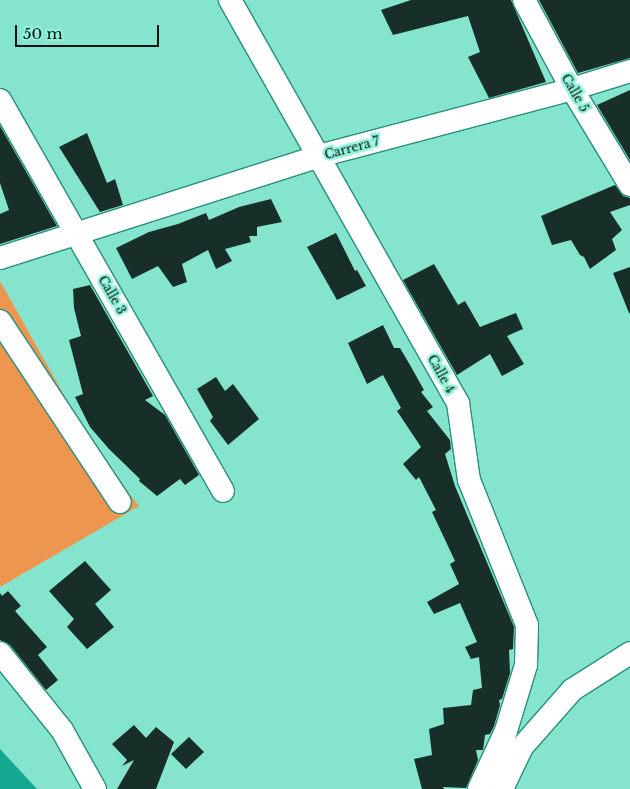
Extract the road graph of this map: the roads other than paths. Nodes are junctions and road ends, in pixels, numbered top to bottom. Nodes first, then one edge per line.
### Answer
1 (230, 0) edge
2 (524, 0) edge
3 (630, 71) edge
4 (572, 89) junction
5 (0, 100) edge
6 (319, 156) junction
7 (630, 185) edge
8 (77, 234) junction
9 (0, 258) edge
10 (0, 321) edge
11 (223, 491) dead end
12 (120, 502) dead end
13 (0, 653) edge
14 (630, 654) edge
15 (489, 786) edge
16 (95, 789) edge

1 - 6 street, Calle 4
2 - 4 street, Calle 5
3 - 4 street, Carrera 7
4 - 6 street, Carrera 7
4 - 7 street, Calle 5
5 - 8 street, Calle 3
6 - 8 street, Carrera 7
6 - 15 street, Calle 4
8 - 9 street, Carrera 7
8 - 11 street, Calle 3
10 - 12 street
13 - 16 street
14 - 15 street

